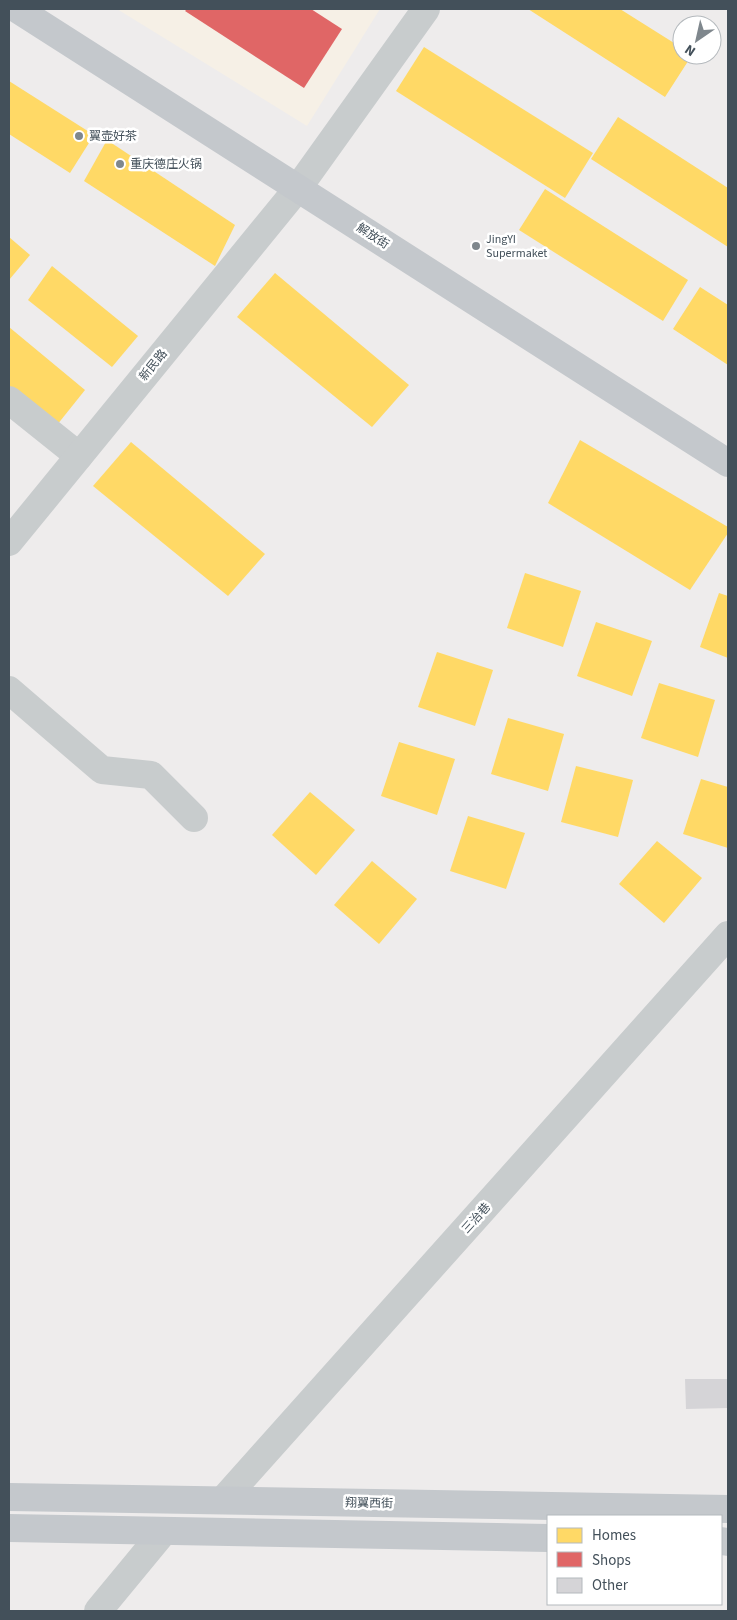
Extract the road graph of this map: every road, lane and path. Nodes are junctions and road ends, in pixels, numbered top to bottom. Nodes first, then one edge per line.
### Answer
1 (17, 9) edge
2 (49, 9) edge
3 (426, 9) edge
4 (303, 181) junction
5 (9, 400) edge
6 (728, 443) edge
7 (79, 456) junction
8 (728, 463) edge
9 (9, 542) edge
10 (9, 690) edge
11 (194, 818) dead end
12 (728, 935) edge
13 (9, 1497) edge
14 (223, 1500) junction
15 (728, 1509) edge
16 (9, 1528) edge
17 (164, 1531) junction
18 (547, 1538) edge
19 (98, 1611) edge

1 - 4 main road, 解放街
2 - 4 main road
3 - 4 street, 新民路
4 - 6 main road
4 - 7 street, 新民路
4 - 8 main road, 解放街
5 - 7 street
7 - 9 street, 新民路
10 - 11 street
12 - 14 street, 三治巷
13 - 14 main road, 翔翼西街
14 - 15 main road, 翔翼西街
16 - 17 main road
17 - 18 main road
17 - 19 street

